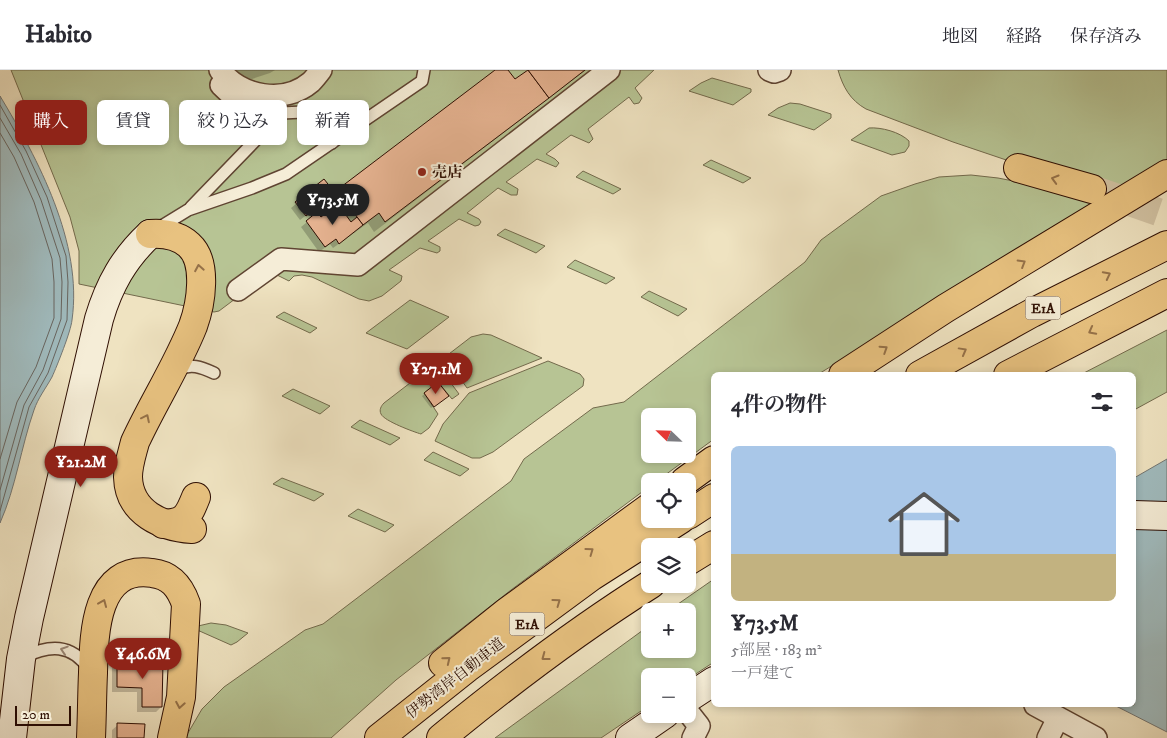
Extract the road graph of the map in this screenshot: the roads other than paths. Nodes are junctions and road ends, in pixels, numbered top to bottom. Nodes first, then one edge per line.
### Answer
1 (209, 70) edge
2 (220, 70) edge
3 (321, 70) edge
4 (424, 70) edge
5 (610, 70) edge
6 (769, 70) edge
7 (780, 70) edge
8 (237, 100) edge
9 (369, 118) edge
10 (250, 145) edge
11 (329, 145) edge
12 (1018, 168) dead end
13 (1167, 174) edge
14 (1092, 189) tunnel mouth
15 (188, 210) junction
16 (150, 234) junction
17 (1167, 245) edge
18 (238, 290) dead end
19 (1167, 293) edge
20 (848, 372) edge
21 (925, 372) edge
22 (1014, 372) edge
23 (214, 373) dead end
24 (166, 380) junction
25 (711, 462) edge
26 (696, 473) edge
27 (196, 498) dead end
28 (711, 500) edge
29 (696, 509) edge
30 (641, 514) edge
31 (1136, 515) edge
32 (1167, 516) edge
33 (163, 524) junction
34 (667, 528) edge
35 (192, 529) dead end
36 (711, 547) edge
37 (696, 556) edge
38 (641, 590) edge
39 (21, 659) junction
40 (93, 682) junction
41 (711, 683) edge
42 (696, 693) edge
43 (1039, 707) edge
44 (1058, 718) junction
45 (696, 722) edge
46 (652, 723) edge
47 (12, 738) edge
48 (91, 738) edge
49 (172, 738) edge
50 (358, 738) edge
51 (379, 738) edge
52 (441, 738) edge
53 (630, 738) edge
54 (692, 738) edge
55 (1048, 738) edge
56 (1096, 738) edge

1 - 8 street
2 - 3 street
4 - 9 lane
5 - 18 street
6 - 7 street
10 - 15 lane
11 - 15 lane
14 -> 12 highway
20 -> 13 highway
15 - 16 lane
24 -> 16 highway
16 - 39 street
21 -> 17 highway, E1A
19 -> 22 highway
23 - 24 lane
33 -> 24 highway
25 - 26 highway
27 - 33 highway
28 - 29 highway
50 -> 30 highway
31 - 32 street
33 - 35 highway
51 -> 34 highway, 伊勢湾岸自動車道 / E1A
36 - 37 highway
38 -> 52 highway, E1A
40 -> 39 lane
39 - 47 street
40 - 48 highway
40 -> 49 highway
41 - 42 street
43 - 44 street
44 - 55 street
44 - 56 street
45 - 54 street
46 - 53 street

